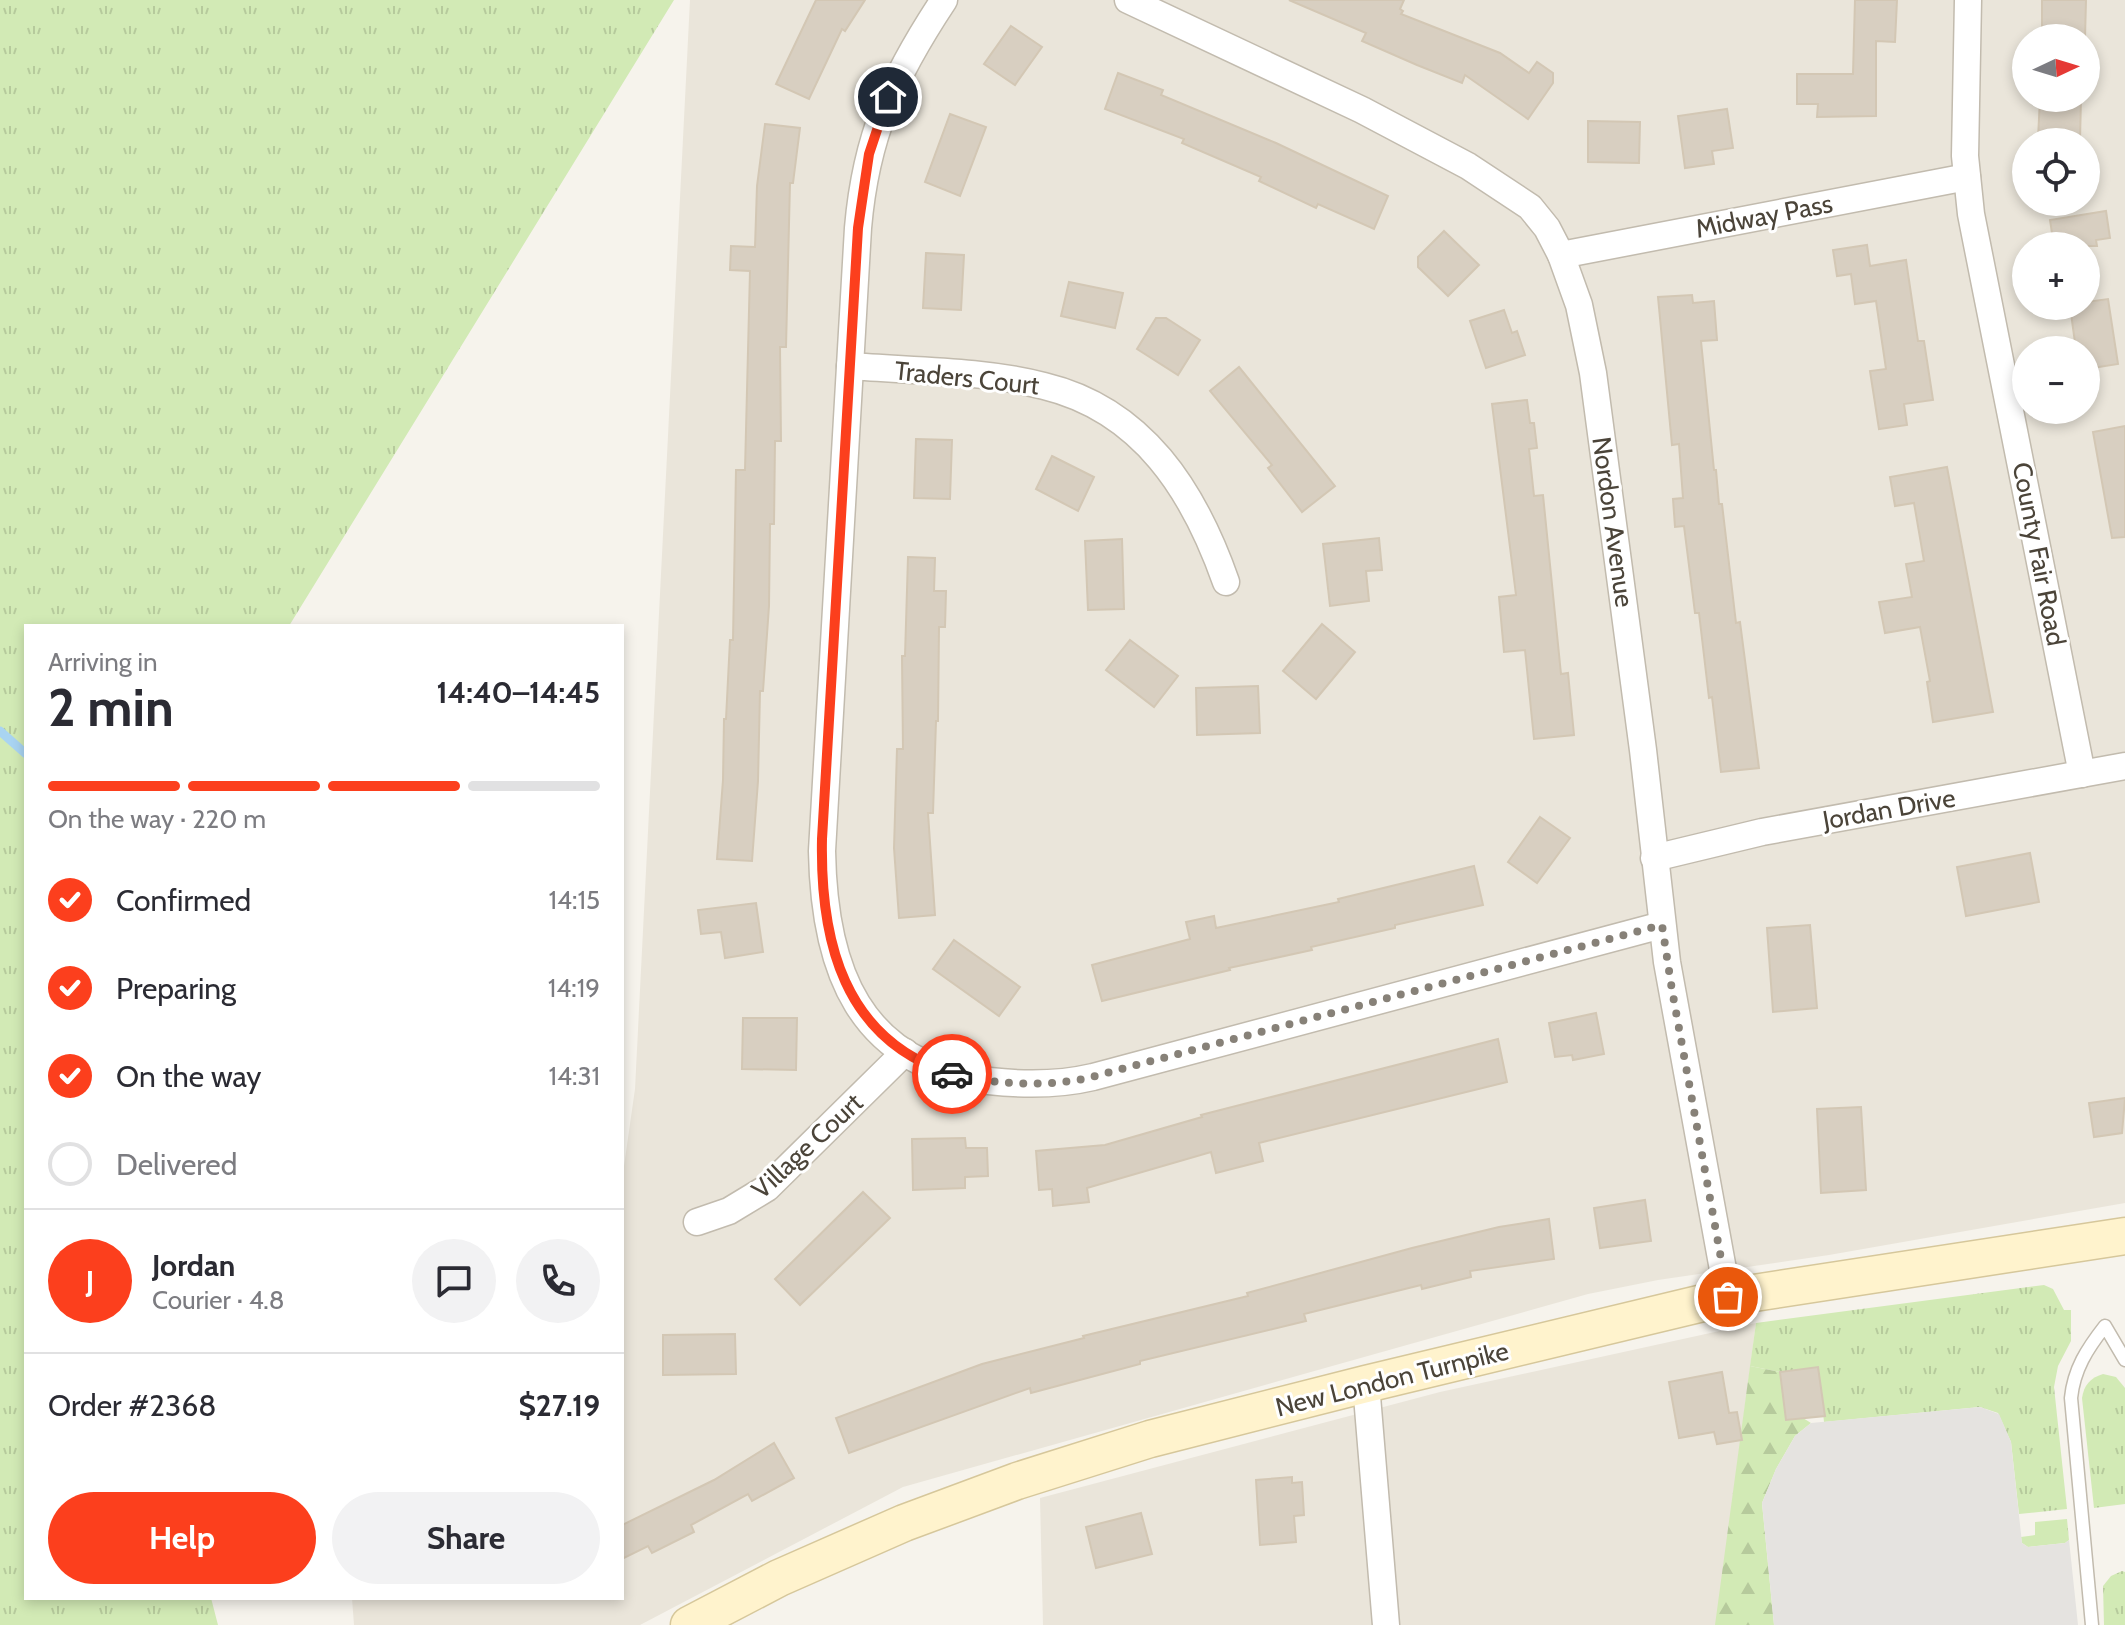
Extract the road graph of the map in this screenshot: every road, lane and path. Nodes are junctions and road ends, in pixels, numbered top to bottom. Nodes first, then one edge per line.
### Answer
1 (944, 0) edge
2 (1128, 0) edge
3 (1968, 0) edge
4 (1967, 177) junction
5 (1561, 255) junction
6 (850, 366) junction
7 (1226, 582) dead end
8 (2125, 766) edge
9 (2082, 774) junction
10 (1654, 858) junction
11 (1662, 925) junction
12 (905, 1052) junction
13 (697, 1222) dead end
14 (2125, 1236) edge
15 (1728, 1297) junction
16 (2125, 1360) edge
17 (1366, 1384) junction
18 (689, 1625) edge
19 (1386, 1625) edge
20 (2092, 1625) edge

1 - 6 street
2 - 5 street, Nordon Avenue
3 - 4 street, County Fair Road
4 - 5 street, Midway Pass
4 - 9 street, County Fair Road
5 - 10 street, Nordon Avenue
6 - 7 street, Traders Court
6 - 12 street
8 - 9 street, Jordan Drive
9 - 10 street, Jordan Drive
10 - 11 street, Nordon Avenue
11 - 12 street
11 - 15 street, Nordon Avenue
12 - 13 street, Village Court
14 - 15 main road, New London Turnpike
15 - 17 main road, New London Turnpike
16 - 20 lane
17 - 18 main road, New London Turnpike
17 - 19 street

